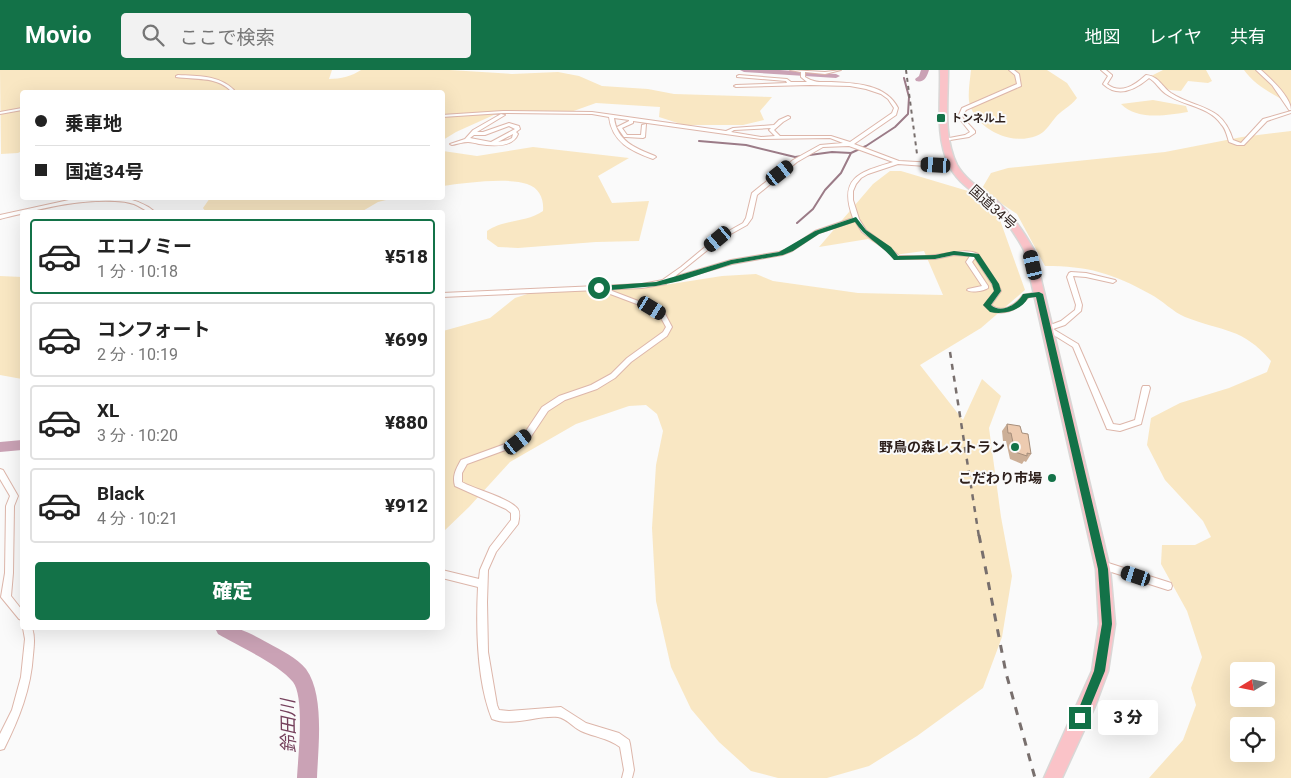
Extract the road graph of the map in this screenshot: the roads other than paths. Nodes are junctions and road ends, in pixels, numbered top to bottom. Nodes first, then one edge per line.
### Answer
1 (792, 70) edge
2 (839, 70) edge
3 (944, 70) edge
4 (1011, 70) edge
5 (1103, 70) edge
6 (1258, 70) edge
7 (803, 73) edge
8 (178, 76) dead end
9 (739, 76) dead end
10 (736, 84) dead end
11 (790, 84) junction
12 (813, 84) junction
13 (232, 90) edge
14 (20, 109) edge
15 (1291, 110) edge
16 (510, 112) junction
17 (0, 113) edge
18 (445, 116) edge
19 (611, 116) junction
20 (788, 117) dead end
21 (631, 119) junction
22 (644, 125) dead end
23 (774, 126) junction
24 (473, 133) junction
25 (727, 133) junction
26 (779, 138) junction
27 (469, 140) junction
28 (946, 140) junction
29 (452, 144) dead end
30 (851, 144) junction
31 (654, 157) dead end
32 (898, 162) junction
33 (953, 166) junction
34 (81, 200) edge
35 (123, 200) edge
36 (33, 210) edge
37 (150, 210) edge
38 (20, 213) edge
39 (0, 217) edge
40 (856, 219) junction
41 (974, 254) junction
42 (1113, 281) dead end
43 (663, 282) junction
44 (599, 288) junction
45 (970, 290) dead end
46 (1039, 294) junction
47 (445, 295) edge
48 (1047, 329) junction
49 (1146, 388) dead end
50 (0, 472) edge
51 (1102, 565) junction
52 (445, 575) edge
53 (484, 584) junction
54 (1168, 586) dead end
55 (20, 614) edge
56 (28, 630) edge
57 (0, 745) edge
58 (627, 778) edge
59 (1052, 778) edge

1 - 7 street
2 - 7 street
3 - 28 highway, 国道34号
4 - 28 street
5 - 15 street
6 - 15 street
7 - 12 street
8 - 13 street
9 - 11 street
10 - 11 street
11 - 12 street
12 - 30 street
14 - 17 street
16 - 18 street
16 - 19 street
16 - 24 street
19 - 21 street
19 - 31 street
20 - 23 street
21 - 22 street
21 - 25 street
23 - 25 street
23 - 26 street
24 - 27 street
24 - 27 street
25 - 26 street
26 - 30 street
27 - 29 street
28 - 33 highway, 国道34号
30 - 32 street
30 - 43 street
32 - 33 street
32 - 40 street
33 - 46 highway, 国道34号
34 - 36 street
35 - 37 street
38 - 39 street
40 - 41 street
40 - 43 street
41 - 45 street
41 - 46 street
42 - 48 street
43 - 44 street
44 - 47 street
44 - 53 street
46 - 48 highway, 国道34号
48 - 49 street
48 - 51 highway, 国道34号
50 - 55 street
51 - 54 street
51 - 59 highway, 国道34号
52 - 53 street
53 - 58 street
56 - 57 street

